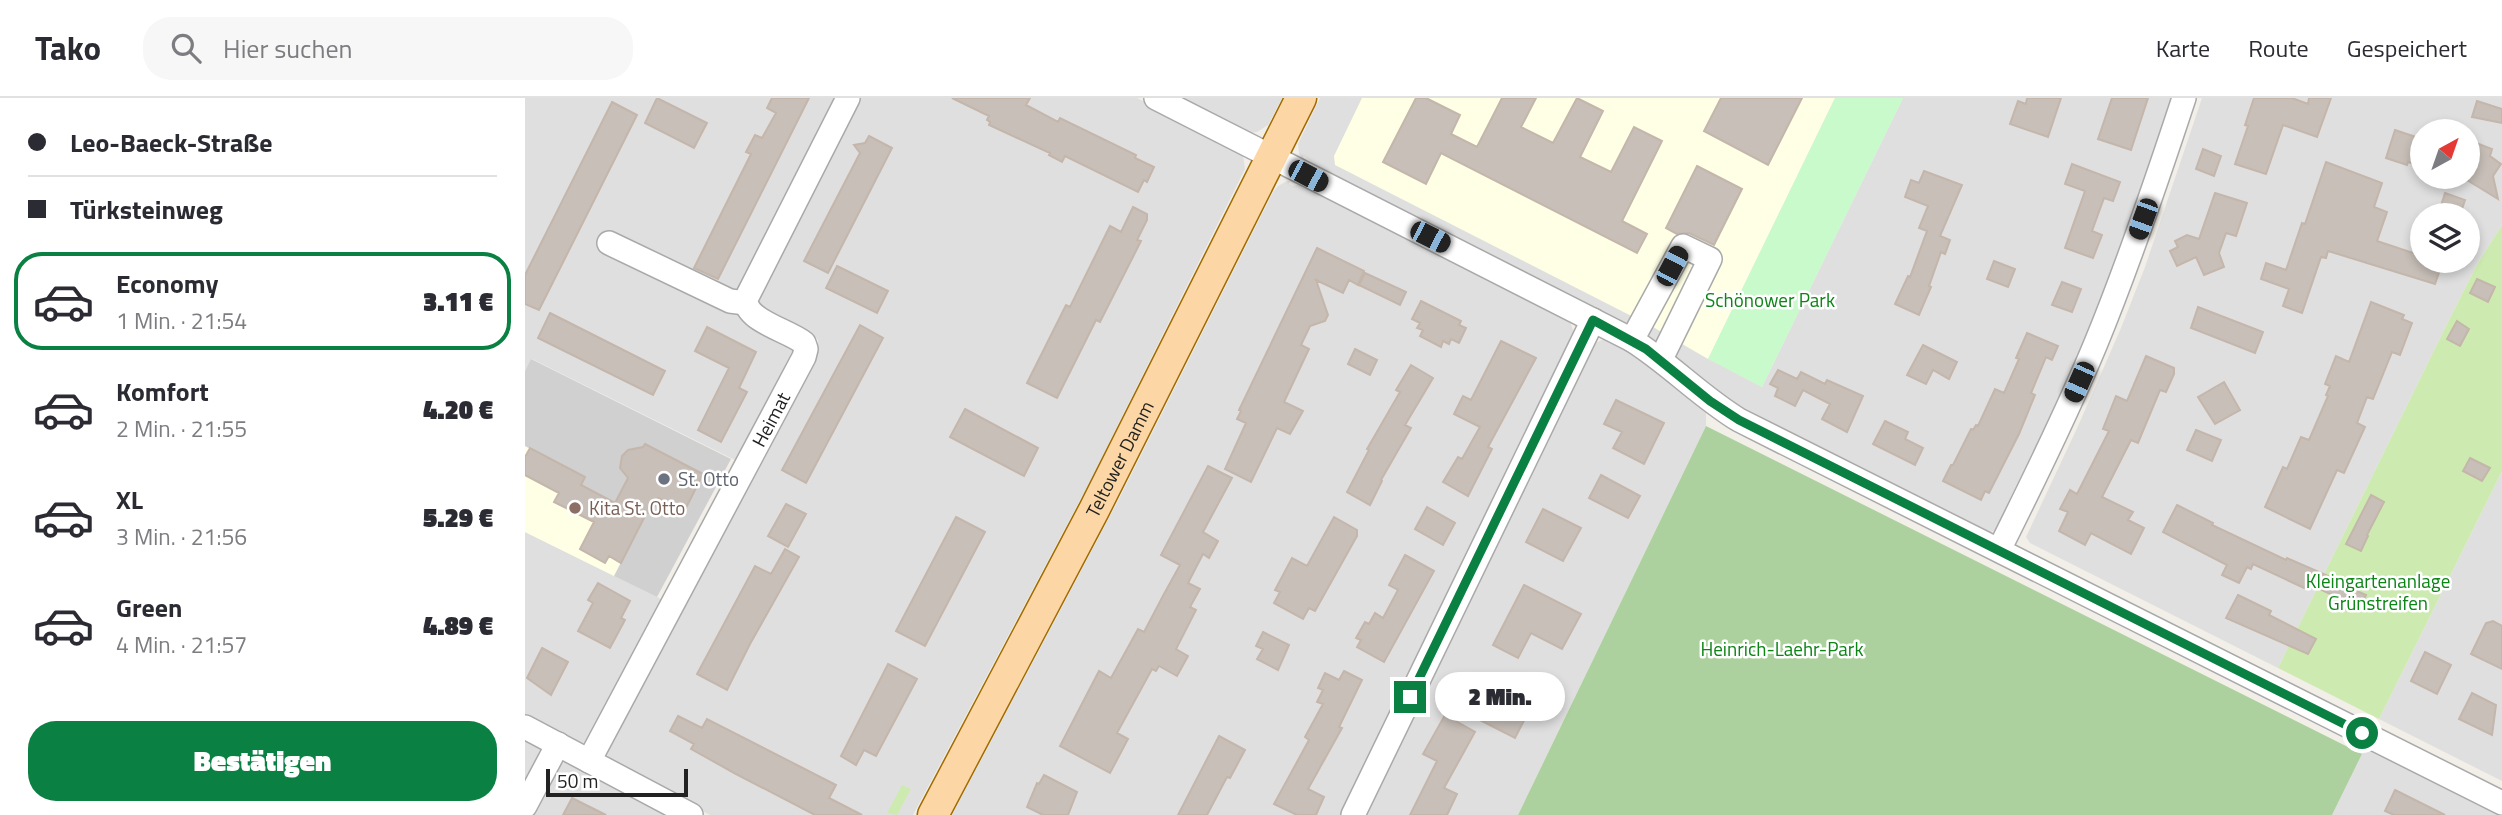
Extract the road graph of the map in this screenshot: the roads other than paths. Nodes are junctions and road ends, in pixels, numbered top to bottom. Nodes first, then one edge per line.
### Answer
1 (848, 98) edge
2 (1156, 98) edge
3 (1301, 98) edge
4 (2184, 98) edge
5 (1272, 157) junction
6 (609, 243) dead end
7 (746, 303) junction
8 (1593, 320) junction
9 (1632, 340) junction
10 (1661, 359) junction
11 (1999, 550) junction
12 (525, 727) edge
13 (558, 744) junction
14 (589, 761) junction
15 (2502, 803) edge
16 (525, 806) edge
17 (691, 815) edge
18 (933, 815) edge
19 (1353, 815) edge

1 - 7 street
2 - 5 street
3 - 5 main road, Teltower Damm
4 - 11 street
5 - 8 street
5 - 18 main road, Teltower Damm
6 - 7 street
7 - 14 street, Heimat
8 - 9 street
8 - 19 street
9 - 10 street
9 - 10 street
10 - 11 street
11 - 15 street
12 - 13 street
13 - 14 street
13 - 16 street
14 - 17 street

